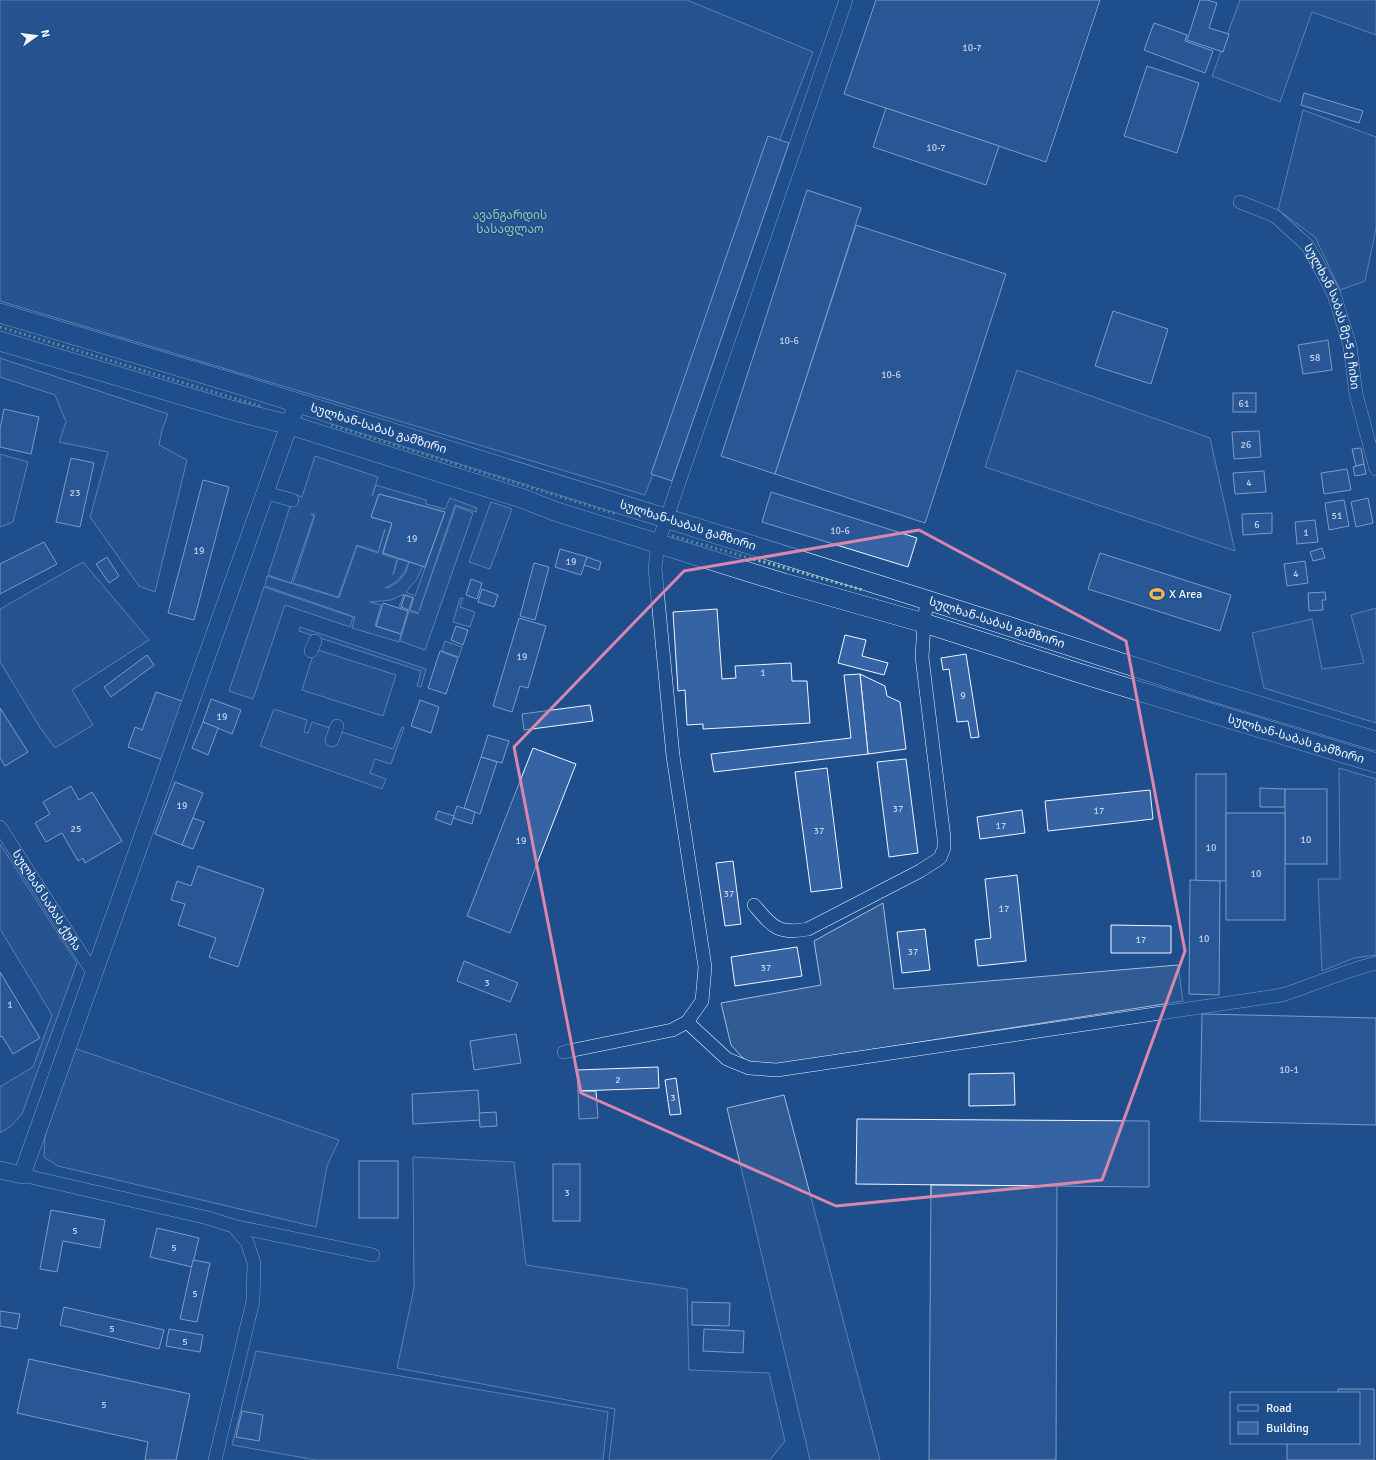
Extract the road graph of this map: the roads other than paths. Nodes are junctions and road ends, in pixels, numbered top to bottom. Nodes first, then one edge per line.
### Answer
1 (846, 0) edge
2 (1240, 202) dead end
3 (0, 312) edge
4 (0, 341) edge
5 (297, 404) junction
6 (290, 425) junction
7 (1376, 468) edge
8 (266, 493) junction
9 (292, 500) dead end
10 (666, 519) junction
11 (658, 543) junction
12 (926, 600) junction
13 (924, 623) junction
14 (337, 726) dead end
15 (332, 740) dead end
16 (1376, 741) edge
17 (1376, 763) edge
18 (0, 827) edge
19 (754, 904) dead end
20 (1376, 963) edge
21 (94, 974) junction
22 (687, 1022) junction
23 (564, 1052) dead end
24 (0, 1170) edge
25 (22, 1176) junction
26 (233, 1226) junction
27 (373, 1255) dead end
28 (215, 1460) edge

1 - 10 street
2 - 7 street, სულხან საბას მე-5 ე ჩიხი
3 - 5 main road, სულხან-საბას გამზირი
4 - 6 main road, სულხან-საბას გამზირი
5 - 6 street
5 - 10 main road, სულხან-საბას გამზირი
6 - 8 street
6 - 11 main road, სულხან-საბას გამზირი
8 - 9 street
8 - 21 street
10 - 11 street
10 - 12 main road, სულხან-საბას გამზირი
11 - 13 main road, სულხან-საბას გამზირი
11 - 22 street
12 - 13 street
12 - 16 main road, სულხან-საბას გამზირი
13 - 17 main road, სულხან-საბას გამზირი
13 - 19 street
14 - 15 street
18 - 21 street, სულხან საბას ქუჩა
20 - 22 street
21 - 25 street
22 - 23 street
24 - 25 street
25 - 26 street
26 - 27 street
26 - 28 street

